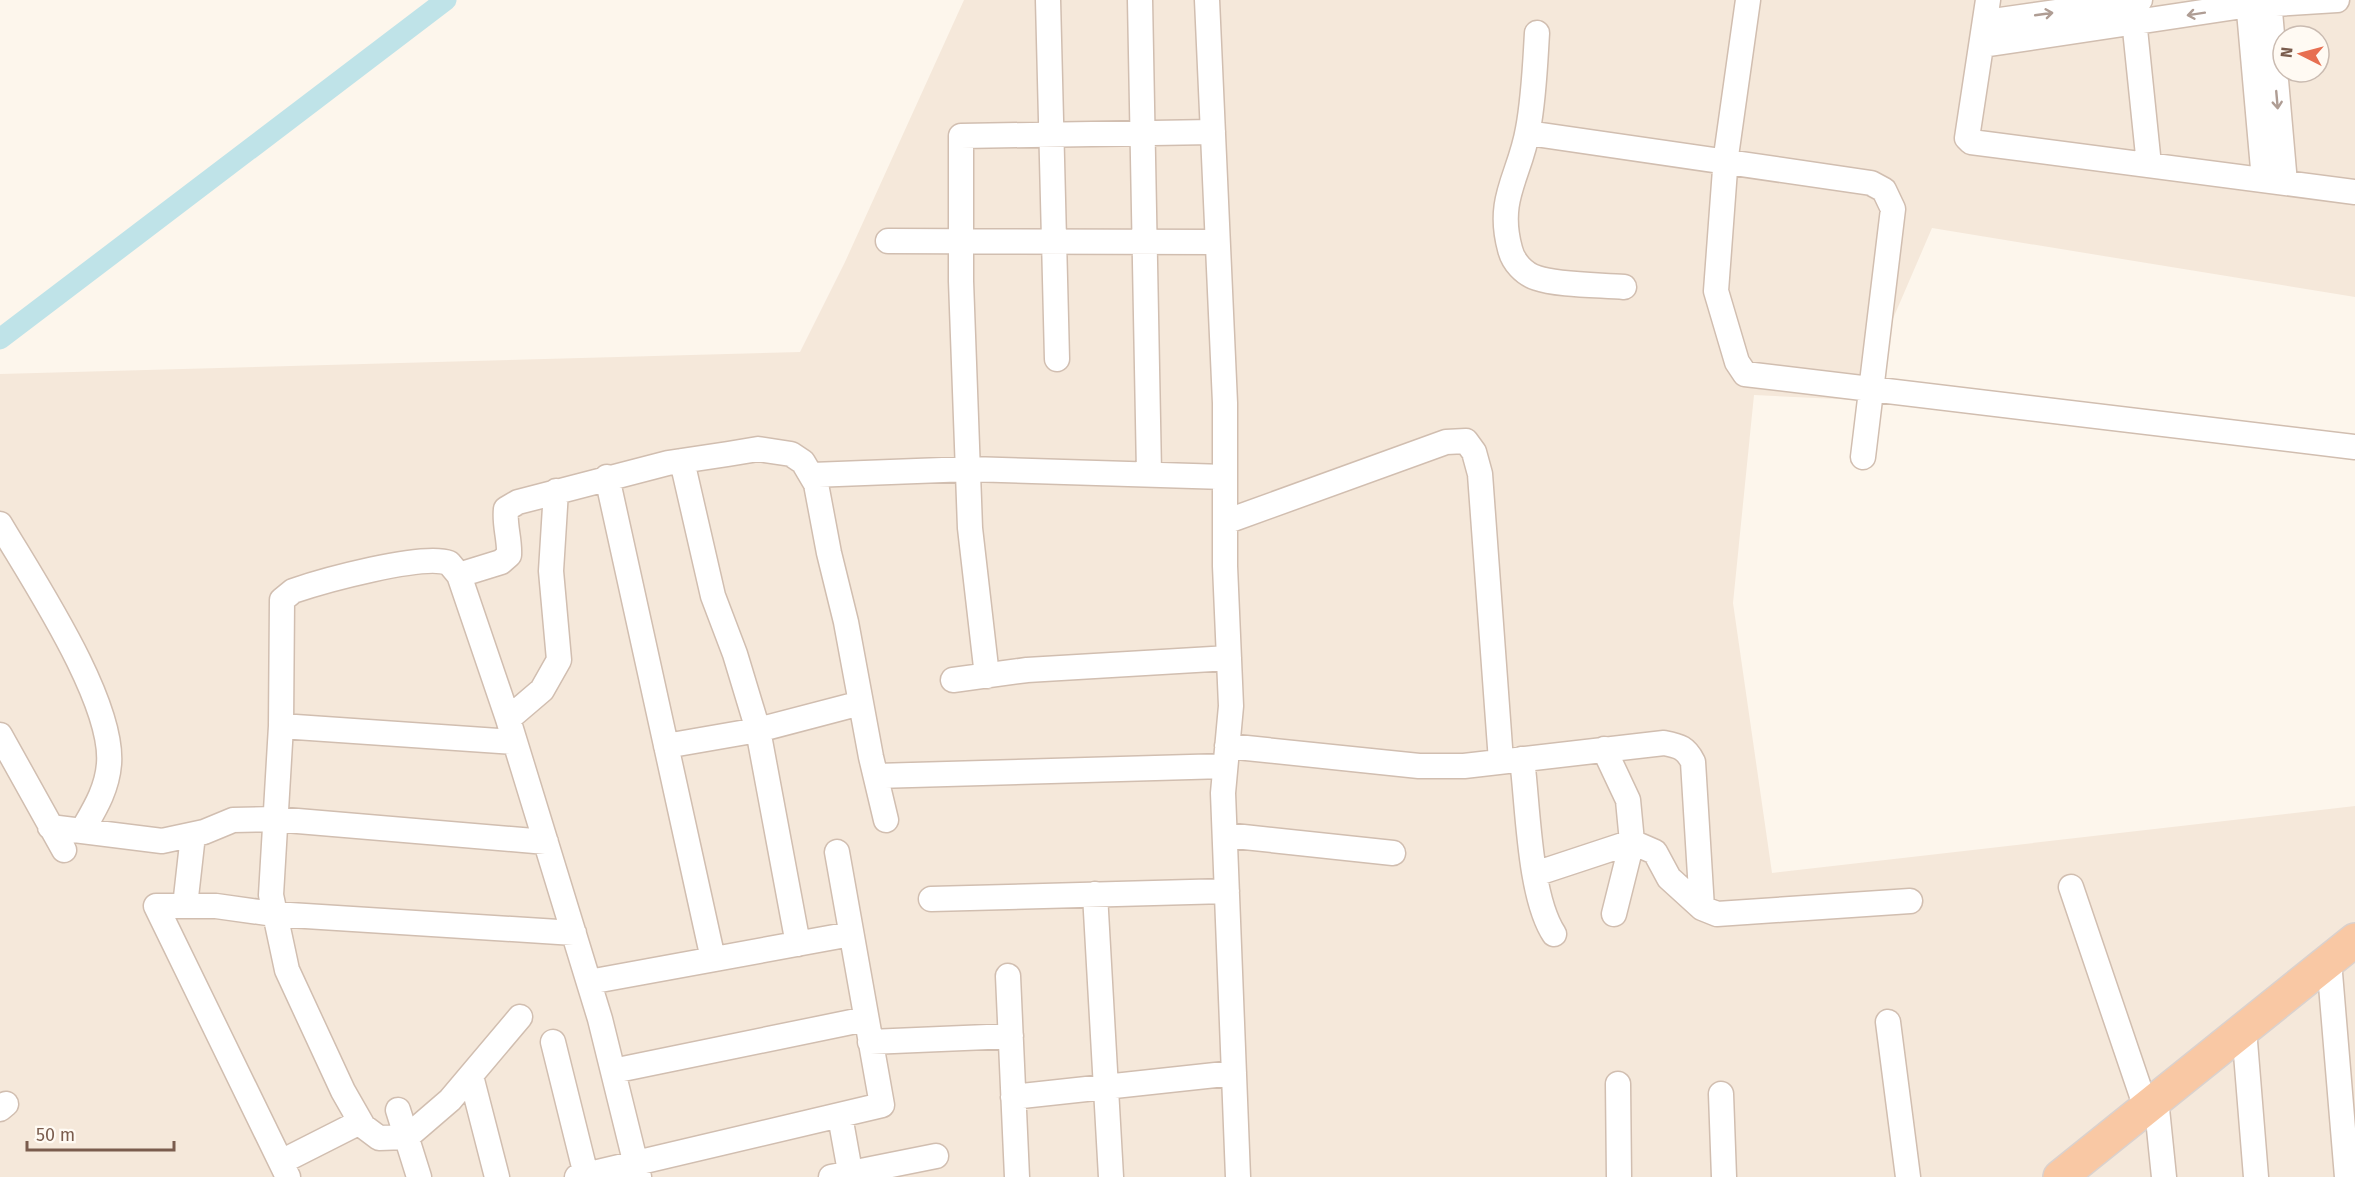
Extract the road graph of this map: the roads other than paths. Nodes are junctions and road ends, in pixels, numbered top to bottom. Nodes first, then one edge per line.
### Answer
1 (1048, 0) edge
2 (1140, 0) edge
3 (1748, 0) edge
4 (2337, 0) edge
5 (1202, 1) edge
6 (2259, 3) edge
7 (2134, 6) edge
8 (1986, 22) edge
9 (1537, 33) dead end
10 (1213, 132) junction
11 (1143, 133) junction
12 (1528, 133) junction
13 (1051, 135) junction
14 (1725, 161) junction
15 (2149, 165) junction
16 (2275, 182) junction
17 (2355, 192) edge
18 (888, 241) dead end
19 (961, 241) junction
20 (1054, 241) junction
21 (1145, 241) junction
22 (1217, 242) junction
23 (1624, 287) dead end
24 (1057, 359) dead end
25 (1873, 389) junction
26 (2355, 447) edge
27 (1863, 457) dead end
28 (682, 460) junction
29 (969, 469) junction
30 (1149, 473) junction
31 (812, 475) junction
32 (607, 477) junction
33 (1225, 477) junction
34 (556, 491) junction
35 (1225, 522) junction
36 (0, 524) edge
37 (459, 575) junction
38 (1229, 658) junction
39 (987, 676) junction
40 (953, 681) dead end
41 (861, 703) junction
42 (281, 726) junction
43 (512, 730) junction
44 (758, 730) junction
45 (0, 735) edge
46 (666, 746) junction
47 (1604, 749) junction
48 (1226, 756) junction
49 (1512, 760) junction
50 (876, 776) junction
51 (274, 819) junction
52 (886, 820) dead end
53 (50, 827) junction
54 (82, 831) junction
55 (193, 835) junction
56 (1225, 835) junction
57 (546, 842) junction
58 (1632, 842) junction
59 (64, 850) dead end
60 (837, 852) dead end
61 (1393, 853) dead end
62 (1535, 874) junction
63 (2071, 887) dead end
64 (1227, 891) junction
65 (1095, 894) junction
66 (931, 898) dead end
67 (1910, 901) dead end
68 (185, 906) junction
69 (1702, 908) junction
70 (274, 914) junction
71 (1614, 914) dead end
72 (574, 933) junction
73 (851, 934) junction
74 (1554, 934) dead end
75 (2355, 940) edge
76 (798, 944) junction
77 (713, 959) junction
78 (2329, 961) junction
79 (1008, 976) dead end
80 (589, 982) junction
81 (520, 1017) dead end
82 (1888, 1022) dead end
83 (2244, 1029) junction
84 (868, 1030) junction
85 (1011, 1036) junction
86 (553, 1042) dead end
87 (613, 1071) junction
88 (1234, 1073) junction
89 (471, 1076) junction
90 (1618, 1084) dead end
91 (1106, 1087) junction
92 (1721, 1094) dead end
93 (1013, 1097) junction
94 (2151, 1103) junction
95 (398, 1110) dead end
96 (840, 1116) junction
97 (360, 1122) junction
98 (407, 1137) junction
99 (936, 1156) dead end
100 (285, 1169) edge
101 (637, 1169) edge
102 (2070, 1173) edge
103 (581, 1176) edge
104 (844, 1176) edge
105 (419, 1177) edge
106 (497, 1177) edge
107 (1017, 1177) edge
108 (1111, 1177) edge
109 (1238, 1177) edge
110 (1619, 1177) edge
111 (1724, 1177) edge
112 (1908, 1177) edge
113 (2164, 1177) edge
114 (2256, 1177) edge
115 (2347, 1177) edge

1 - 13 street
2 - 11 street
3 - 14 street
4 - 6 street
5 - 10 street
6 -> 7 street
6 - 16 street
7 - 8 street
7 - 15 street
8 - 15 street
9 - 12 street
10 - 11 street
10 - 22 street
11 - 13 street
11 - 21 street
12 - 14 street
12 - 23 street
13 - 19 street
13 - 20 street
14 - 25 street
14 - 25 street
15 - 16 street
16 - 17 street
18 - 19 street
19 - 20 street
19 - 29 street
20 - 21 street
20 - 24 street
21 - 22 street
21 - 30 street
22 - 33 street
25 - 26 street
25 - 27 street
28 - 31 street
28 - 32 street
28 - 44 street
29 - 30 street
29 - 31 street
29 - 39 street
30 - 33 street
31 - 41 street
32 - 34 street
32 - 46 street
33 - 35 street
34 - 37 street
34 - 43 street
35 - 38 street
35 - 49 street
36 - 54 street
37 - 42 street
37 - 43 street
38 - 39 street
38 - 48 street
39 - 40 street
41 - 44 street
41 - 50 street
42 - 43 street
42 - 51 street
43 - 57 street
44 - 46 street
44 - 76 street
45 - 53 street
46 - 77 street
47 - 49 street
47 - 58 street
47 - 69 street
48 - 49 street
48 - 50 street
48 - 56 street
49 - 62 street
50 - 52 street
51 - 55 street
51 - 57 street
51 - 70 street
53 - 54 street
53 - 59 street
54 - 55 street
55 - 68 street
56 - 61 street
56 - 64 street
57 - 72 street
58 - 62 street
58 - 69 street
58 - 71 street
60 - 73 street
62 - 74 street
63 - 94 street
64 - 65 street
64 - 88 street
65 - 66 street
65 - 91 street
67 - 69 street
68 - 70 street
68 - 100 street
70 - 72 street
70 - 97 street
72 - 80 street
73 - 76 street
73 - 84 street
75 - 78 highway
76 - 77 street
77 - 80 street
78 - 83 highway
78 - 115 street
79 - 85 street
80 - 87 street
81 - 89 street
82 - 112 street
83 - 94 highway
83 - 114 street
84 - 85 street
84 - 87 street
84 - 96 street
85 - 93 street
86 - 103 street
87 - 101 street
88 - 91 street
88 - 109 street
89 - 98 street
89 - 106 street
90 - 110 street
91 - 93 street
91 - 108 street
92 - 111 street
93 - 107 street
94 - 102 highway
94 - 113 street
95 - 98 street
96 - 101 street
96 - 104 street
97 - 98 street
97 - 100 street
98 - 105 street
99 - 104 street
101 - 103 street

